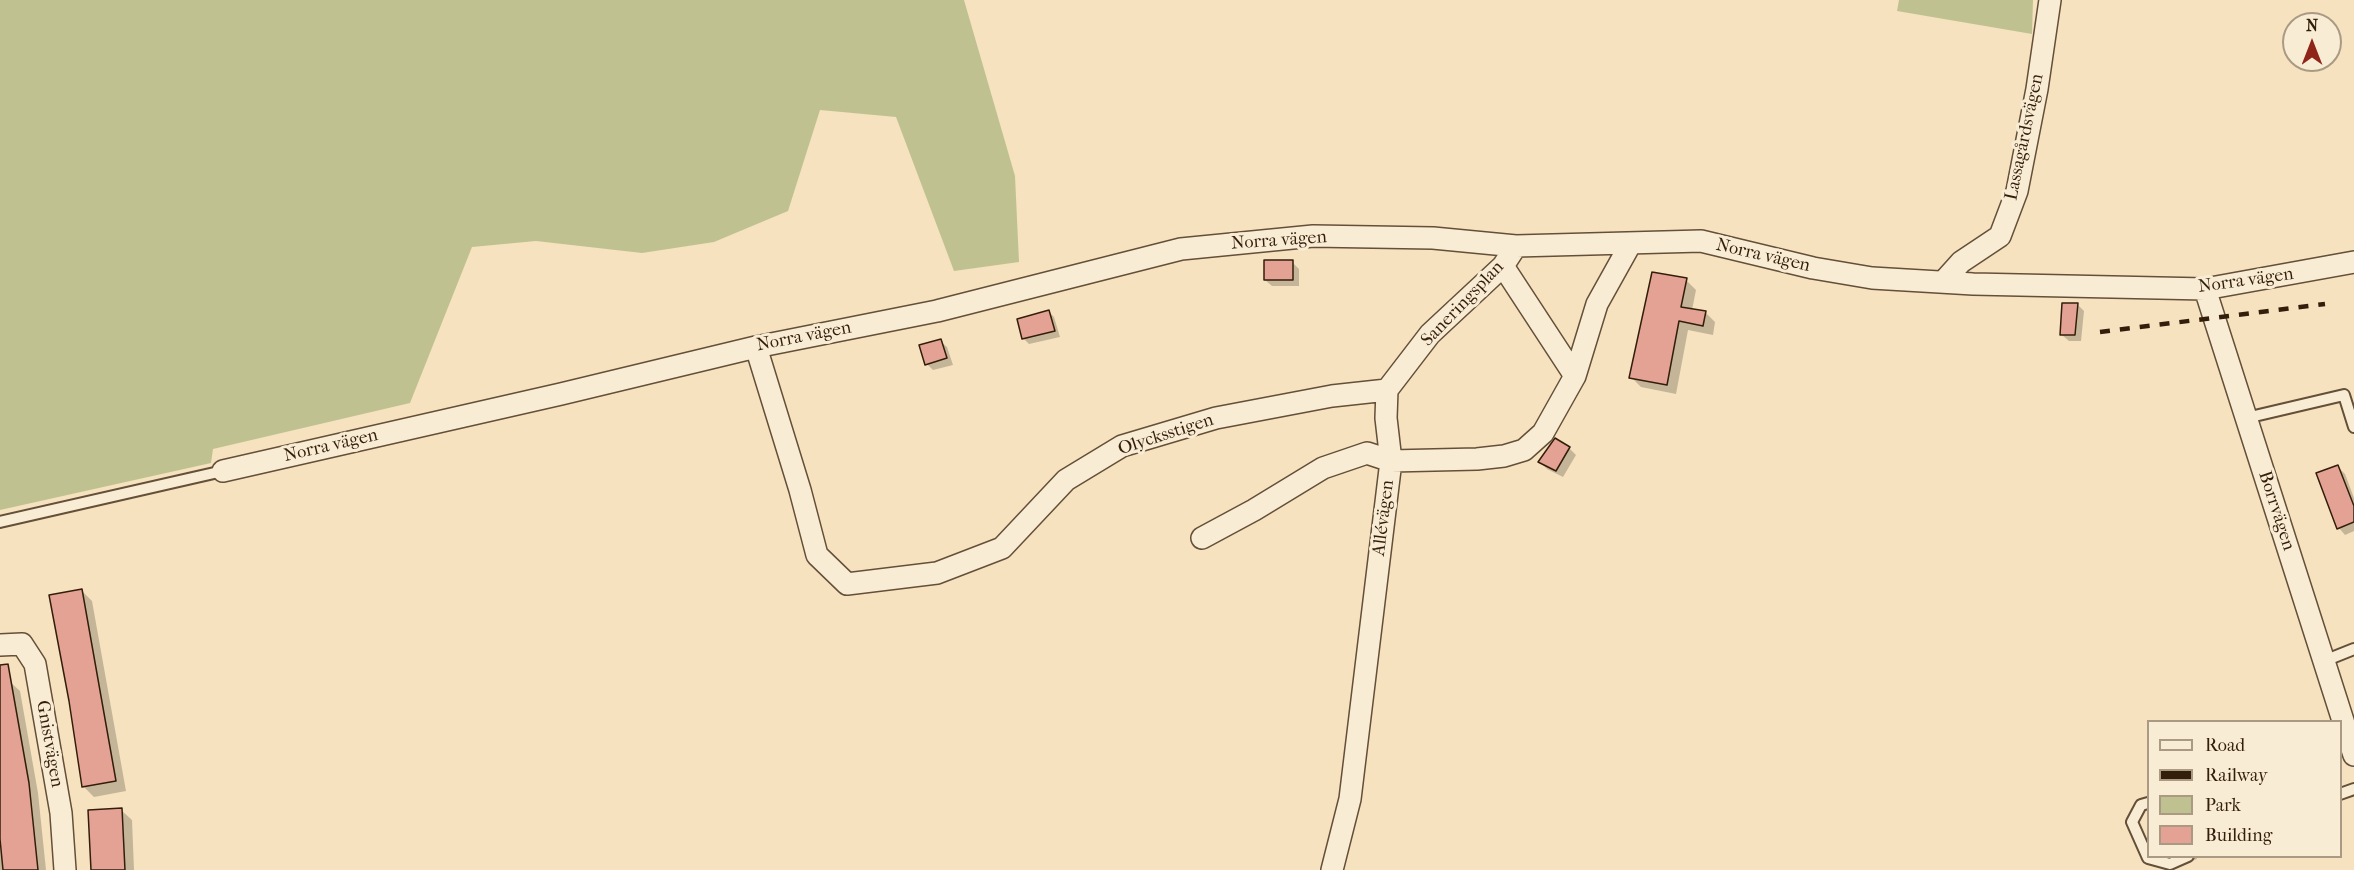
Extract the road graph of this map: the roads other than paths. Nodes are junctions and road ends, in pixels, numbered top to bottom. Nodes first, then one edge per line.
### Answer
1 (2050, 0) edge
2 (1631, 243) junction
3 (1516, 246) junction
4 (2354, 261) edge
5 (1503, 266) junction
6 (1943, 282) junction
7 (2205, 290) junction
8 (756, 347) junction
9 (1575, 376) junction
10 (1387, 390) junction
11 (2246, 418) junction
12 (2354, 427) edge
13 (1391, 461) junction
14 (223, 471) joint
15 (0, 522) edge
16 (1202, 538) dead end
17 (0, 645) edge
18 (2354, 649) edge
19 (2324, 661) junction
20 (2347, 729) edge
21 (2354, 755) edge
22 (2147, 803) edge
23 (2147, 856) edge
24 (2148, 858) edge
25 (2184, 858) edge
26 (65, 870) edge
27 (1332, 870) edge

1 - 6 street, Lassagårdsvägen
2 - 3 street, Norra vägen
2 - 6 street, Norra vägen
2 - 9 street, Allévägen
3 - 5 street, Saneringsplan
3 - 8 street, Norra vägen
4 - 7 street, Norra vägen
5 - 9 street
5 - 10 street, Saneringsplan
6 - 7 street, Norra vägen
7 - 11 street, Borrvägen
8 - 10 street, Olycksstigen
8 - 14 street, Norra vägen
9 - 13 street, Allévägen
10 - 13 street
11 - 12 lane
11 - 19 street, Borrvägen
13 - 16 street
13 - 27 street, Allévägen
14 - 15 lane
17 - 26 street, Gnistvägen
18 - 19 lane
19 - 20 street, Borrvägen
20 - 21 street, Borrvägen
22 - 23 lane
24 - 25 lane

